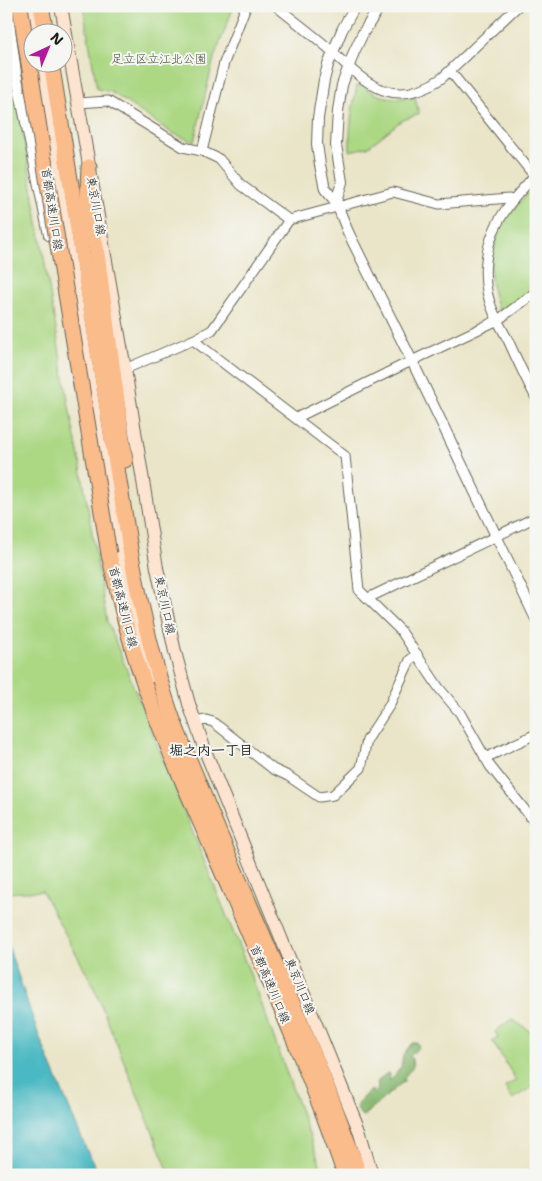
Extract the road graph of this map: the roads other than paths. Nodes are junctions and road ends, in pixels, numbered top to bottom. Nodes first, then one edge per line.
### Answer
1 (7, 6) edge
2 (20, 6) edge
3 (24, 6) edge
4 (29, 6) edge
5 (41, 6) edge
6 (61, 6) edge
7 (246, 6) edge
8 (276, 6) edge
9 (355, 6) edge
10 (380, 6) edge
11 (518, 6) edge
12 (26, 22) edge
13 (31, 22) edge
14 (44, 22) edge
15 (333, 53) junction
16 (348, 67) junction
17 (450, 71) junction
18 (35, 72) edge
19 (40, 72) edge
20 (53, 72) edge
21 (78, 103) junction
22 (202, 151) junction
23 (89, 167) junction
24 (534, 174) edge
25 (513, 200) junction
26 (337, 205) junction
27 (288, 220) junction
28 (536, 292) edge
29 (498, 320) junction
30 (193, 340) junction
31 (412, 361) junction
32 (125, 369) junction
33 (536, 398) edge
34 (296, 418) junction
35 (99, 442) junction
36 (536, 517) edge
37 (496, 537) junction
38 (110, 554) junction
39 (368, 598) junction
40 (536, 620) edge
41 (416, 654) junction
42 (156, 667) junction
43 (195, 722) junction
44 (536, 734) edge
45 (486, 758) junction
46 (536, 824) edge
47 (345, 1175) edge
48 (351, 1175) edge
49 (359, 1175) edge
50 (372, 1175) edge

1 - 35 street
2 - 38 highway, 首都高速川口線, bridge
3 - 12 highway
4 - 13 main road
5 - 14 highway
6 - 21 main road, 東京川口線
7 - 22 street
8 - 15 street
9 - 15 street
10 - 16 street
11 - 17 street
15 - 16 street
15 - 26 street
16 - 17 street
16 - 26 street
17 - 24 street
18 - 38 highway, bridge
19 - 35 main road, 東京川口線
20 - 42 highway, 首都高速川口線
21 - 22 street
21 - 23 main road, 東京川口線
22 - 27 street
23 - 32 main road, 東京川口線
23 - 42 highway
24 - 25 street
25 - 26 street
25 - 29 street
26 - 27 street
26 - 31 street
27 - 30 street
28 - 29 street
29 - 31 street
29 - 33 street
30 - 32 street
30 - 34 street
31 - 34 street
31 - 37 street
32 - 43 main road, 東京川口線
34 - 39 street
35 - 48 main road, 東京川口線
36 - 37 street
37 - 39 street
37 - 40 street
38 - 47 highway, 首都高速川口線
39 - 41 street
41 - 43 street
41 - 45 street
42 - 49 highway, 首都高速川口線
43 - 50 main road, 東京川口線
44 - 45 street
45 - 46 street

